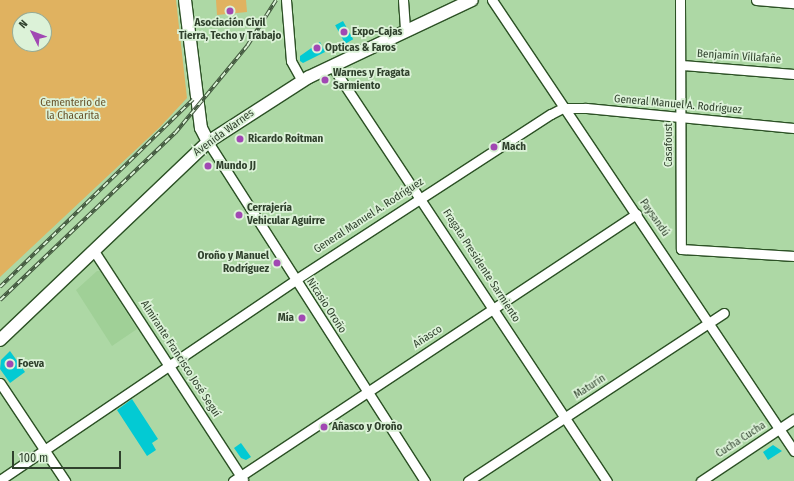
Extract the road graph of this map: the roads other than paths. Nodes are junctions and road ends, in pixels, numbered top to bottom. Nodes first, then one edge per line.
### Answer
1 (185, 0) edge
2 (286, 0) edge
3 (403, 0) edge
4 (492, 0) edge
5 (680, 0) edge
6 (756, 0) edge
7 (466, 1) edge
8 (794, 3) edge
9 (406, 31) junction
10 (682, 65) junction
11 (332, 66) junction
12 (794, 74) edge
13 (302, 81) junction
14 (563, 108) junction
15 (680, 116) junction
16 (794, 128) edge
17 (208, 142) junction
18 (420, 197) junction
19 (637, 214) junction
20 (681, 249) junction
21 (94, 250) junction
22 (794, 256) edge
23 (668, 258) junction
24 (295, 280) junction
25 (494, 308) junction
26 (724, 313) dead end
27 (710, 323) junction
28 (0, 340) edge
29 (170, 365) junction
30 (0, 383) edge
31 (367, 392) junction
32 (565, 418) junction
33 (794, 419) edge
34 (780, 429) junction
35 (45, 451) junction
36 (794, 451) edge
37 (239, 479) edge
38 (0, 480) edge
39 (65, 481) edge
40 (425, 481) edge
41 (468, 481) edge
42 (607, 481) edge
43 (701, 481) edge

1 - 17 main road
2 - 13 street
3 - 9 street
4 - 14 street, Paysandú
5 - 10 street, Casafoust
6 - 8 street
7 - 9 main road, Avenida Warnes
9 - 11 main road, Avenida Warnes
10 - 12 street, Benjamín Villafañe
10 - 15 street, Casafoust
11 - 13 main road, Avenida Warnes
11 - 18 street, Fragata Presidente Sarmiento
13 - 17 main road, Avenida Warnes
14 - 15 street, General Manuel A. Rodríguez
14 - 18 street, General Manuel A. Rodríguez
14 - 19 street, Paysandú
15 - 16 street, General Manuel A. Rodríguez
15 - 20 street, Casafoust
17 - 21 main road, Avenida Warnes
17 - 24 street, Nicasio Oroño
18 - 24 street, General Manuel A. Rodríguez
18 - 25 street, Fragata Presidente Sarmiento
19 - 23 street, Paysandú
19 - 25 street, Añasco
20 - 22 street
20 - 23 street
21 - 28 main road, Avenida Warnes
21 - 29 street, Almirante Francisco José Seguí
23 - 27 street, Paysandú
24 - 29 street, General Manuel A. Rodríguez
24 - 31 street, Nicasio Oroño
25 - 31 street, Añasco
25 - 32 street, Fragata Presidente Sarmiento
26 - 27 street, Maturín
27 - 32 street, Maturín
27 - 34 street, Paysandú
29 - 35 street, General Manuel A. Rodríguez
29 - 37 street, Almirante Francisco José Seguí
30 - 35 street
31 - 37 street, Añasco
31 - 40 street, Nicasio Oroño
32 - 41 street, Maturín
32 - 42 street, Fragata Presidente Sarmiento
33 - 34 street, Cucha Cucha
34 - 36 street, Paysandú
34 - 43 street, Cucha Cucha
35 - 38 street, General Manuel A. Rodríguez
35 - 39 street

